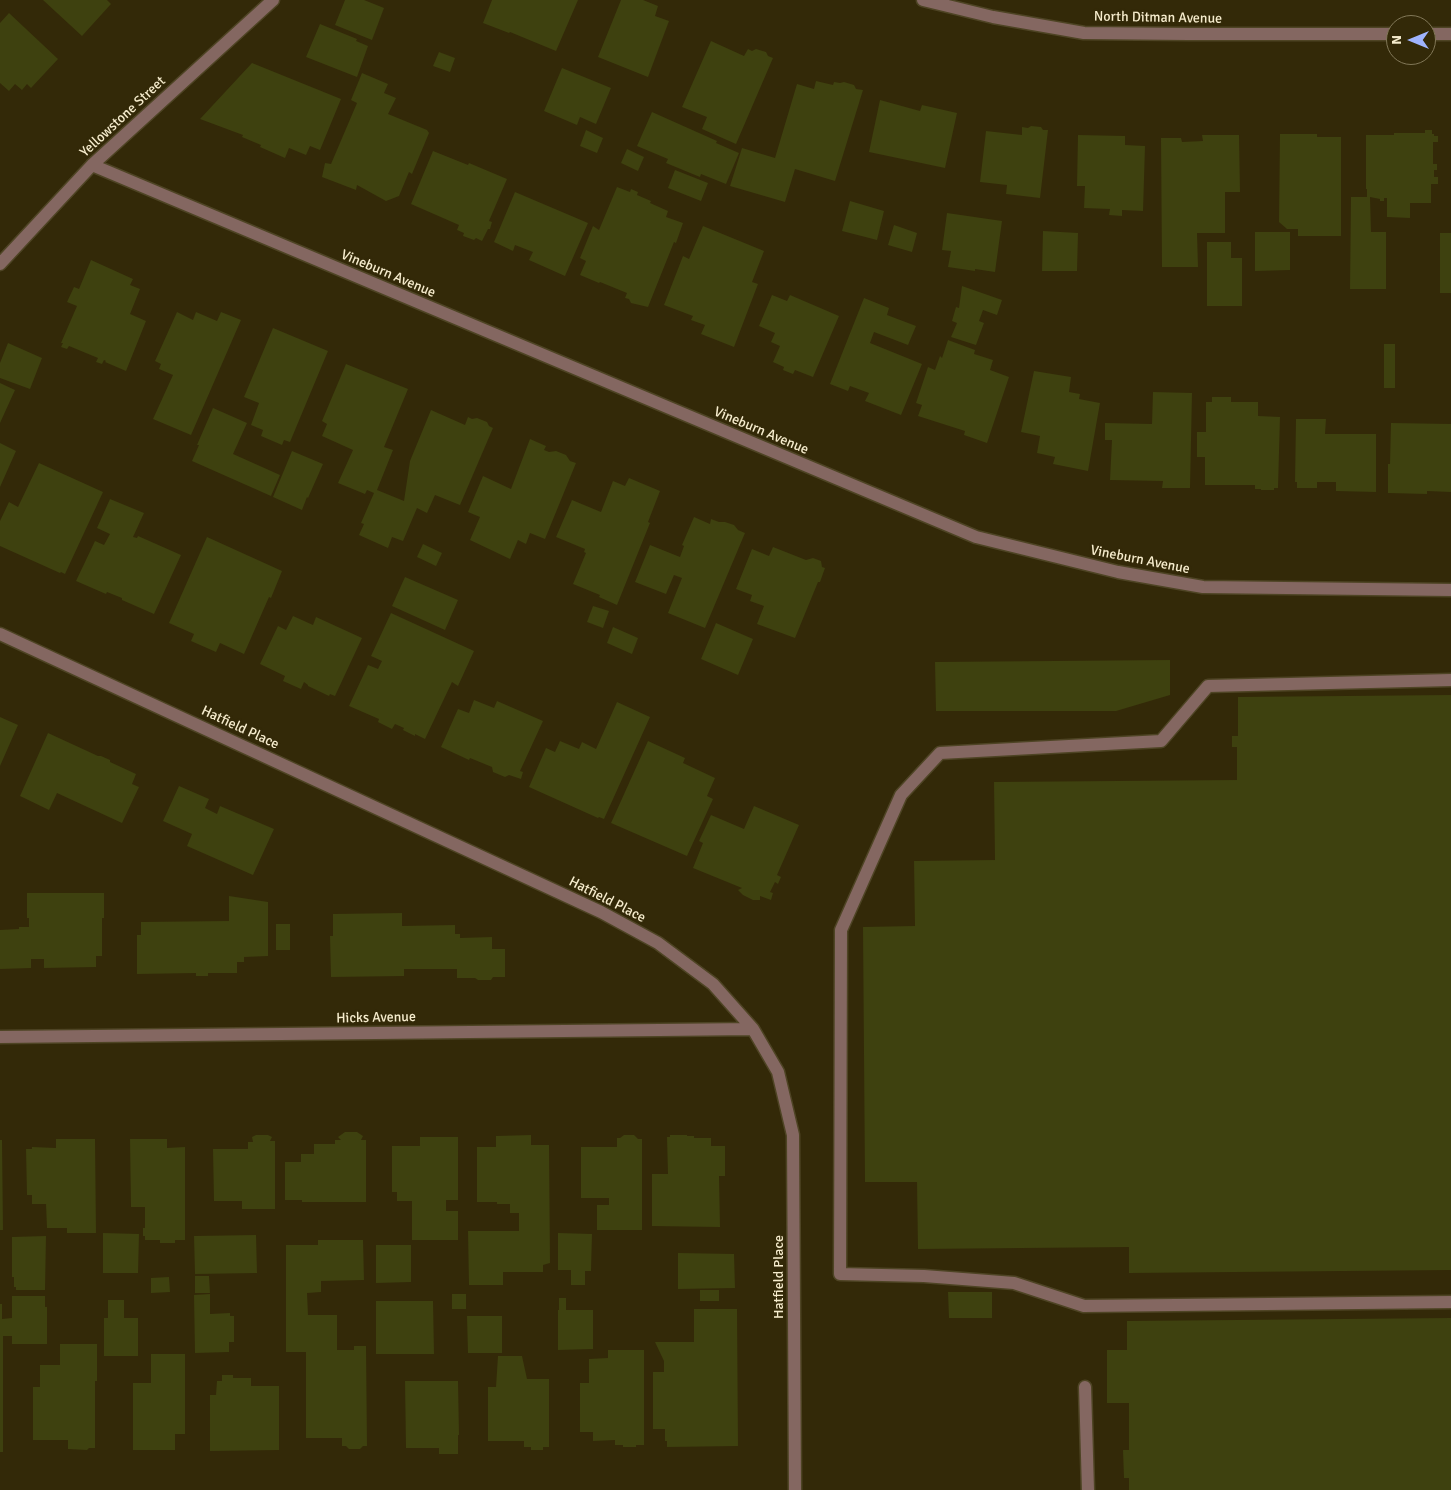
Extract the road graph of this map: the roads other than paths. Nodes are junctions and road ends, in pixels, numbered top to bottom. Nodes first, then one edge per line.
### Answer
1 (273, 0) edge
2 (923, 0) edge
3 (1386, 34) edge
4 (1436, 34) edge
5 (1451, 34) edge
6 (92, 165) junction
7 (0, 264) edge
8 (1451, 590) edge
9 (0, 634) edge
10 (1451, 680) edge
11 (753, 1029) junction
12 (0, 1037) edge
13 (1451, 1302) edge
14 (1085, 1387) dead end
15 (795, 1490) edge
16 (1088, 1490) edge

1 - 6 street, Yellowstone Street
2 - 3 street, North Ditman Avenue
4 - 5 street
6 - 7 street, Yellowstone Street
6 - 8 street, Vineburn Avenue
9 - 11 street, Hatfield Place
10 - 13 street
11 - 12 street, Hicks Avenue
11 - 15 street, Hatfield Place
14 - 16 street

